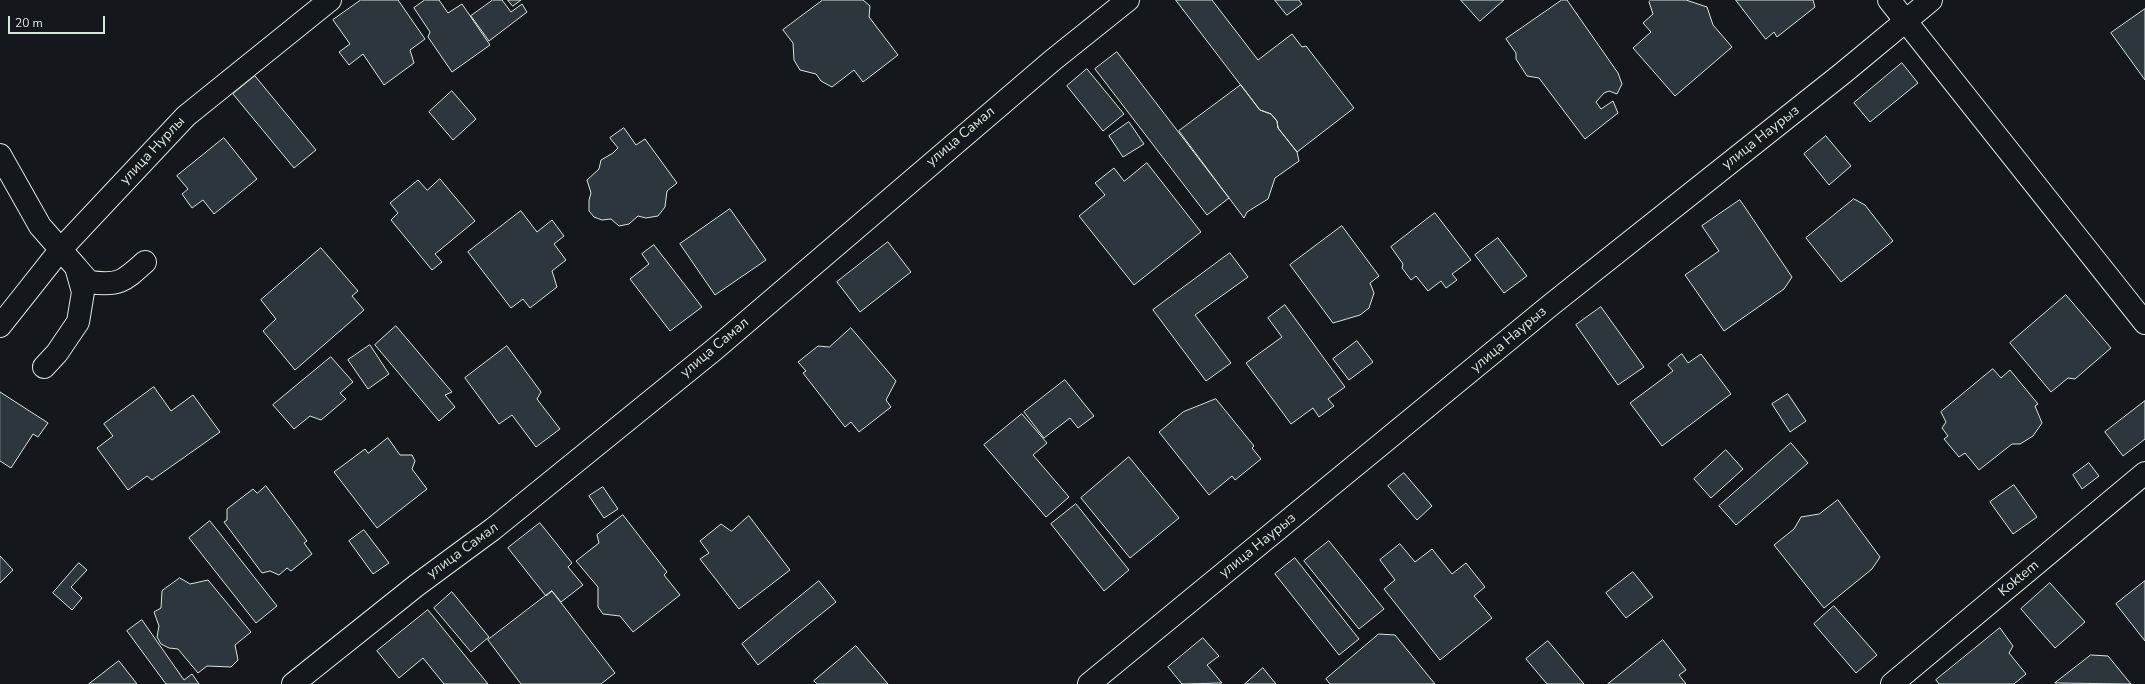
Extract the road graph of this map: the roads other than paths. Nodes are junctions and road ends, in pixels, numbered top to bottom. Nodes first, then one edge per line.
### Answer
1 (330, 0) edge
2 (1128, 0) edge
3 (1889, 0) edge
4 (1931, 0) edge
5 (1905, 20) junction
6 (0, 155) edge
7 (61, 249) junction
8 (145, 262) dead end
9 (76, 267) junction
10 (2145, 322) edge
11 (0, 326) edge
12 (44, 367) dead end
13 (2145, 473) edge
14 (293, 684) edge
15 (1089, 684) edge
16 (1892, 684) edge

1 - 7 street, улица Нурлы
2 - 14 street, улица Самал
3 - 5 street
4 - 5 street, улица Наурыз
5 - 10 street
5 - 15 street, улица Наурыз
6 - 7 street
7 - 9 street
7 - 11 street, улица Нурлы
8 - 9 street
9 - 12 street
13 - 16 street, Koktem

